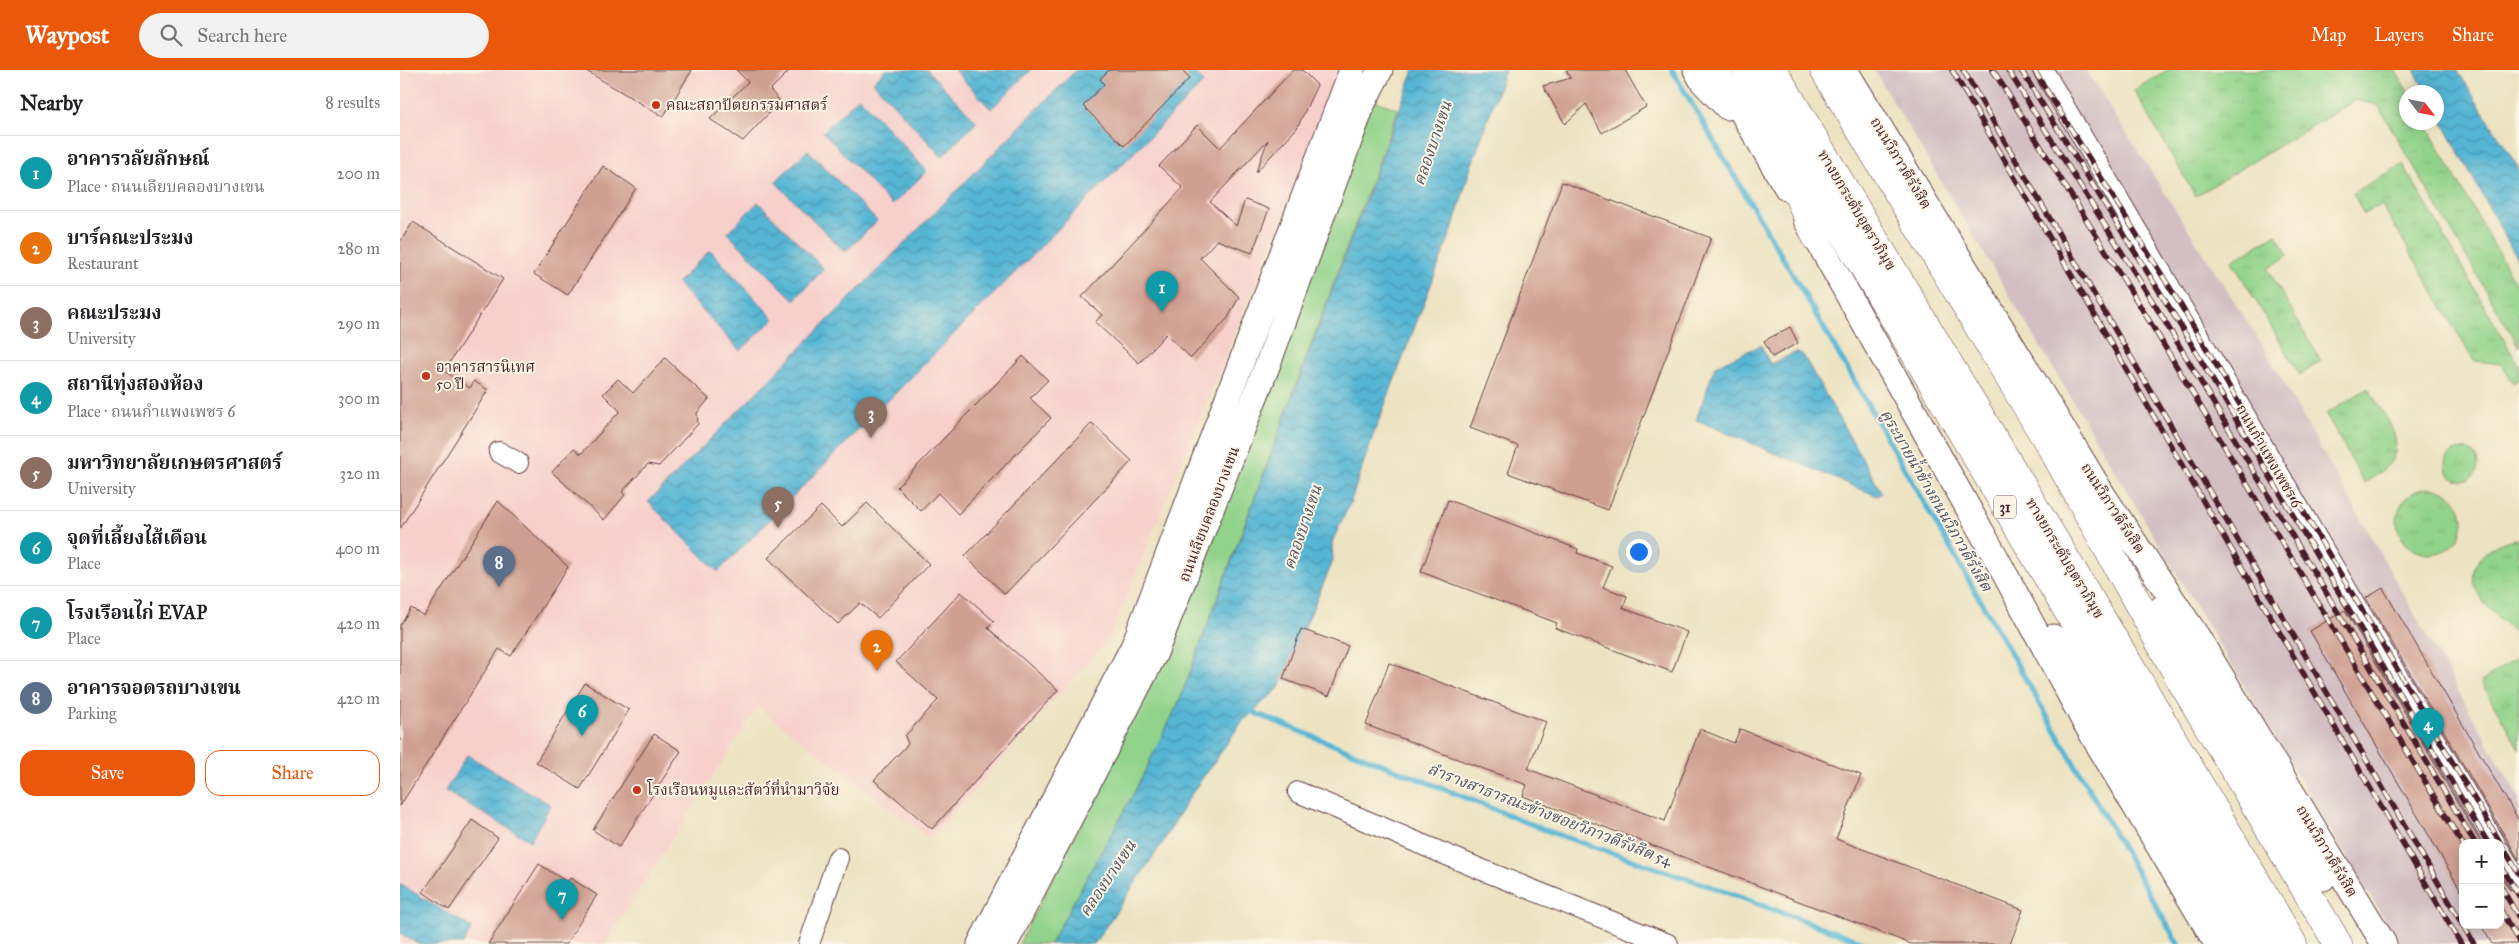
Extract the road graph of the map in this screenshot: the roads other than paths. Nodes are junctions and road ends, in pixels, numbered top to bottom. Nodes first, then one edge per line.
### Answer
1 (1352, 70) edge
2 (1380, 70) edge
3 (1696, 70) edge
4 (1717, 70) edge
5 (1743, 70) edge
6 (1747, 70) edge
7 (1772, 70) edge
8 (1809, 70) edge
9 (1824, 70) edge
10 (1840, 70) edge
11 (1845, 70) edge
12 (2043, 70) edge
13 (1865, 103) junction
14 (1756, 138) junction
15 (1817, 239) junction
16 (499, 452) dead end
17 (518, 463) dead end
18 (2104, 495) junction
19 (1994, 554) junction
20 (1298, 792) dead end
21 (2494, 839) edge
22 (838, 858) dead end
23 (2504, 858) edge
24 (2519, 883) edge
25 (809, 944) edge
26 (980, 944) edge
27 (1005, 944) edge
28 (1668, 944) edge
29 (2216, 944) edge
30 (2240, 944) edge
31 (2265, 944) edge
32 (2293, 944) edge
33 (2323, 944) edge
34 (2338, 944) edge
35 (2364, 944) edge
36 (2384, 944) edge

1 - 26 main road, ถนนเลียบคลองบางเขน
2 - 27 main road, ถนนเลียบคลองบางเขน
3 - 14 main road
4 - 14 main road, 31
5 - 15 highway
6 - 31 highway, 31
7 - 32 highway, ทางยกระดับอุตราภิมุข / 31
8 - 33 highway, ทางยกระดับอุตราภิมุข
9 - 34 highway, ถนนวิภาวดีรังสิต
10 - 13 highway
11 - 13 main road, ถนนวิภาวดีรังสิต
12 - 21 street, ถนนกำแพงเพชร 6
13 - 18 main road, ถนนวิภาวดีรังสิต
14 - 15 main road, 31
15 - 19 main road, 31
16 - 17 street
18 - 35 main road
18 - 36 main road, ถนนวิภาวดีรังสิต
19 - 29 main road, 31
19 - 30 main road
20 - 28 street
22 - 25 street
23 - 24 street

